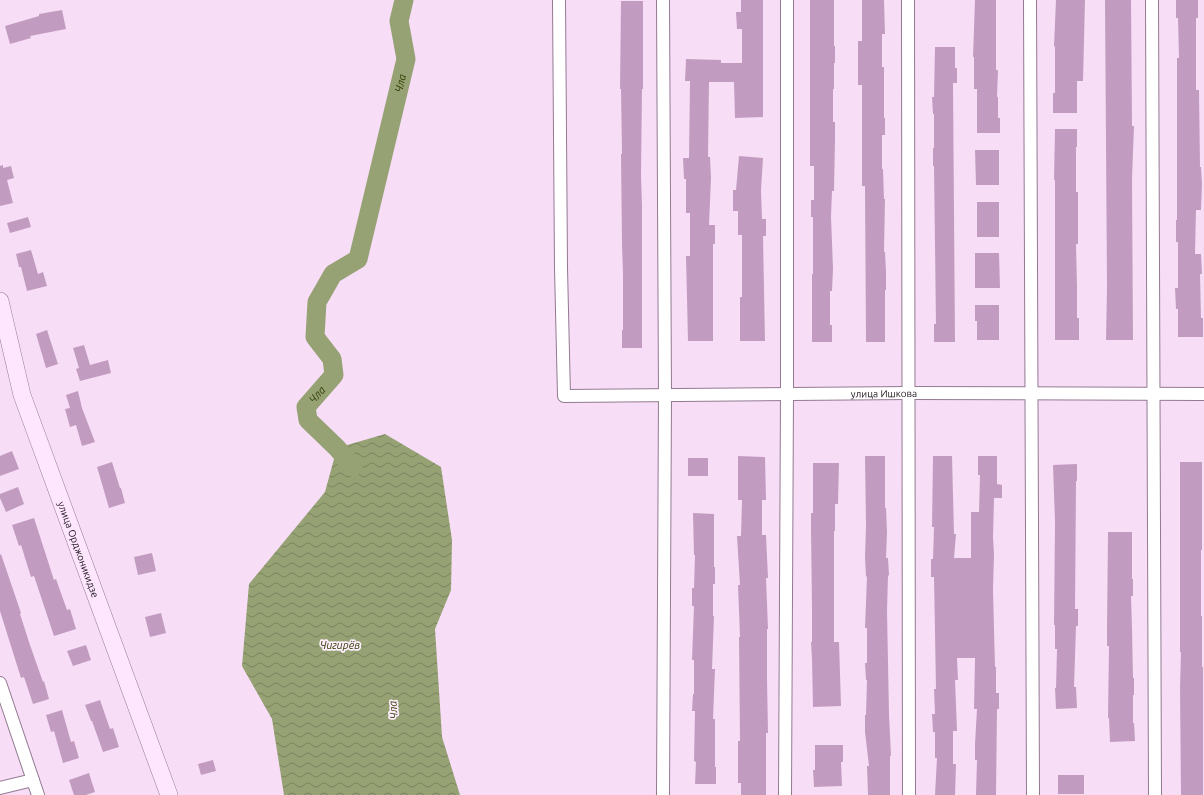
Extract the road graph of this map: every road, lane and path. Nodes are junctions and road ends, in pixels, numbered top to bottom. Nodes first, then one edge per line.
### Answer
1 (559, 0) edge
2 (663, 0) edge
3 (787, 0) edge
4 (908, 0) edge
5 (1030, 0) edge
6 (1152, 0) edge
7 (1, 306) edge
8 (909, 393) junction
9 (1154, 393) junction
10 (1032, 394) junction
11 (1204, 394) edge
12 (665, 395) junction
13 (787, 395) junction
14 (0, 683) edge
15 (33, 780) junction
16 (0, 788) edge
17 (38, 795) edge
18 (169, 795) edge
19 (663, 795) edge
20 (785, 795) edge
21 (909, 795) edge
22 (1033, 795) edge
23 (1155, 795) edge

1 - 12 street, улица Ишкова
2 - 12 street
3 - 13 street
4 - 8 street
5 - 10 street
6 - 9 street
7 - 18 street, улица Орджоникидзе
8 - 10 street, улица Ишкова
8 - 13 street, улица Ишкова
8 - 21 street
9 - 10 street, улица Ишкова
9 - 11 street, улица Ишкова
9 - 23 street
10 - 22 street
12 - 13 street, улица Ишкова
12 - 19 street
13 - 20 street
14 - 15 street
15 - 16 street
15 - 17 street

